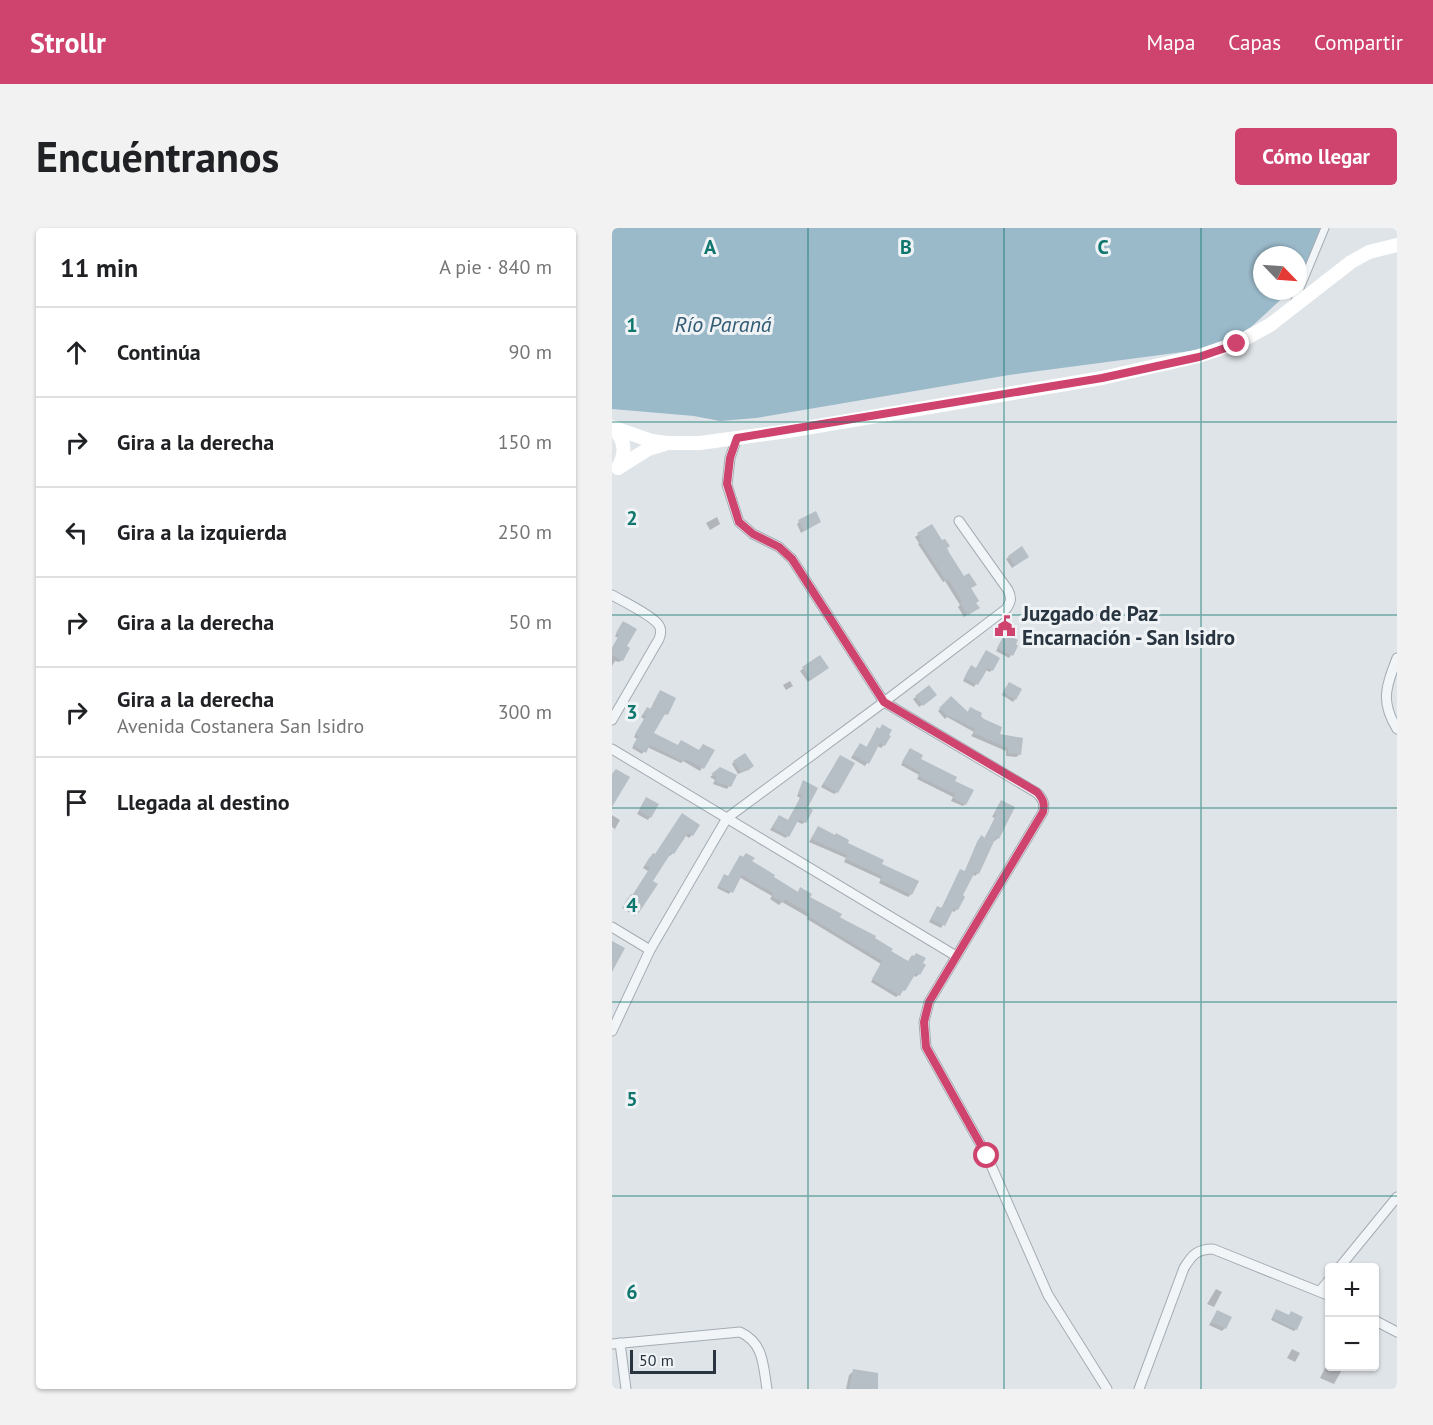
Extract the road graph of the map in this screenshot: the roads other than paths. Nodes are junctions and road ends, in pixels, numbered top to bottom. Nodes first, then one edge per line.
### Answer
1 (1325, 228) edge
2 (1397, 245) edge
3 (1293, 306) junction
4 (612, 427) edge
5 (737, 438) junction
6 (667, 443) junction
7 (615, 470) edge
8 (959, 521) dead end
9 (612, 595) edge
10 (1397, 658) edge
11 (884, 702) junction
12 (612, 720) edge
13 (1397, 729) edge
14 (612, 749) edge
15 (727, 818) junction
16 (612, 927) edge
17 (650, 950) junction
18 (956, 956) junction
19 (612, 1031) edge
20 (1397, 1197) edge
21 (1343, 1263) edge
22 (1325, 1284) edge
23 (1320, 1291) junction
24 (1325, 1294) edge
25 (1379, 1323) edge
26 (1397, 1332) edge
27 (616, 1344) edge
28 (626, 1389) edge
29 (767, 1389) edge
30 (1107, 1389) edge
31 (1139, 1389) edge

1 - 3 street
2 - 3 main road
3 - 5 main road
4 - 6 main road
4 - 7 main road
5 - 6 main road
5 - 11 street
6 - 7 main road
8 - 11 street
9 - 12 street
10 - 13 street
11 - 15 street
11 - 18 street
14 - 15 street
15 - 17 street
15 - 18 street
16 - 17 street
17 - 19 street
18 - 30 street
20 - 21 street
22 - 23 street
23 - 24 street
23 - 31 street
25 - 26 street
27 - 28 street
27 - 29 street

